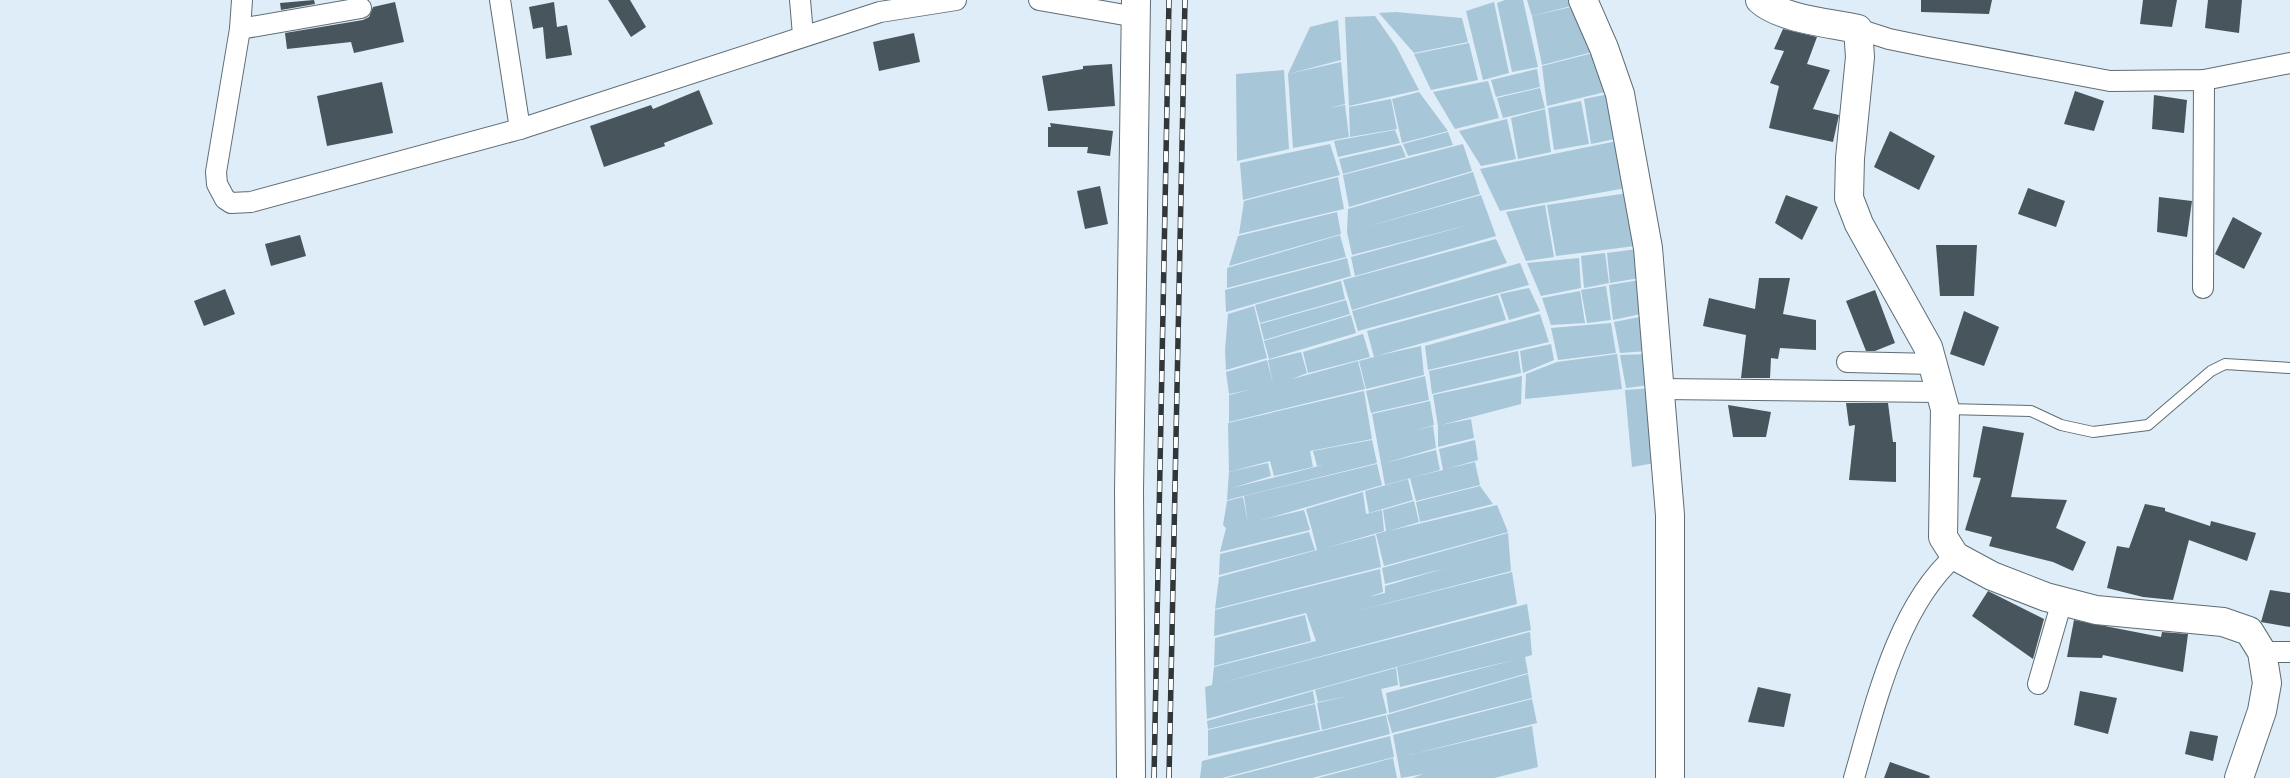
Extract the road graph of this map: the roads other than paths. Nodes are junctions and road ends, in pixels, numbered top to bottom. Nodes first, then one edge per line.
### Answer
1 (242, 0) edge
2 (500, 0) edge
3 (800, 0) edge
4 (956, 0) edge
5 (1039, 0) edge
6 (1583, 0) edge
7 (1760, 0) edge
8 (361, 8) dead end
9 (1136, 9) edge
10 (240, 29) junction
11 (1858, 29) junction
12 (804, 35) junction
13 (2290, 63) edge
14 (2204, 80) junction
15 (520, 129) junction
16 (2203, 288) dead end
17 (1847, 362) dead end
18 (1934, 364) junction
19 (2290, 368) edge
20 (1668, 389) junction
21 (1942, 400) junction
22 (1955, 556) junction
23 (2062, 601) junction
24 (2262, 652) junction
25 (2290, 652) edge
26 (2038, 684) dead end
27 (1131, 778) edge
28 (1670, 778) edge
29 (1854, 778) edge
30 (2239, 778) edge

1 - 10 street
2 - 15 street
3 - 12 street
4 - 12 street
5 - 9 street
6 - 20 street
7 - 11 street
8 - 10 street
9 - 27 street
10 - 15 street
11 - 14 street
11 - 18 street
12 - 15 street
13 - 14 street
14 - 16 street
17 - 18 street
18 - 21 street
19 - 21 lane
20 - 21 street
20 - 28 street
21 - 22 street
22 - 23 street
22 - 29 street
23 - 24 street
23 - 26 street
24 - 25 street
24 - 30 street

